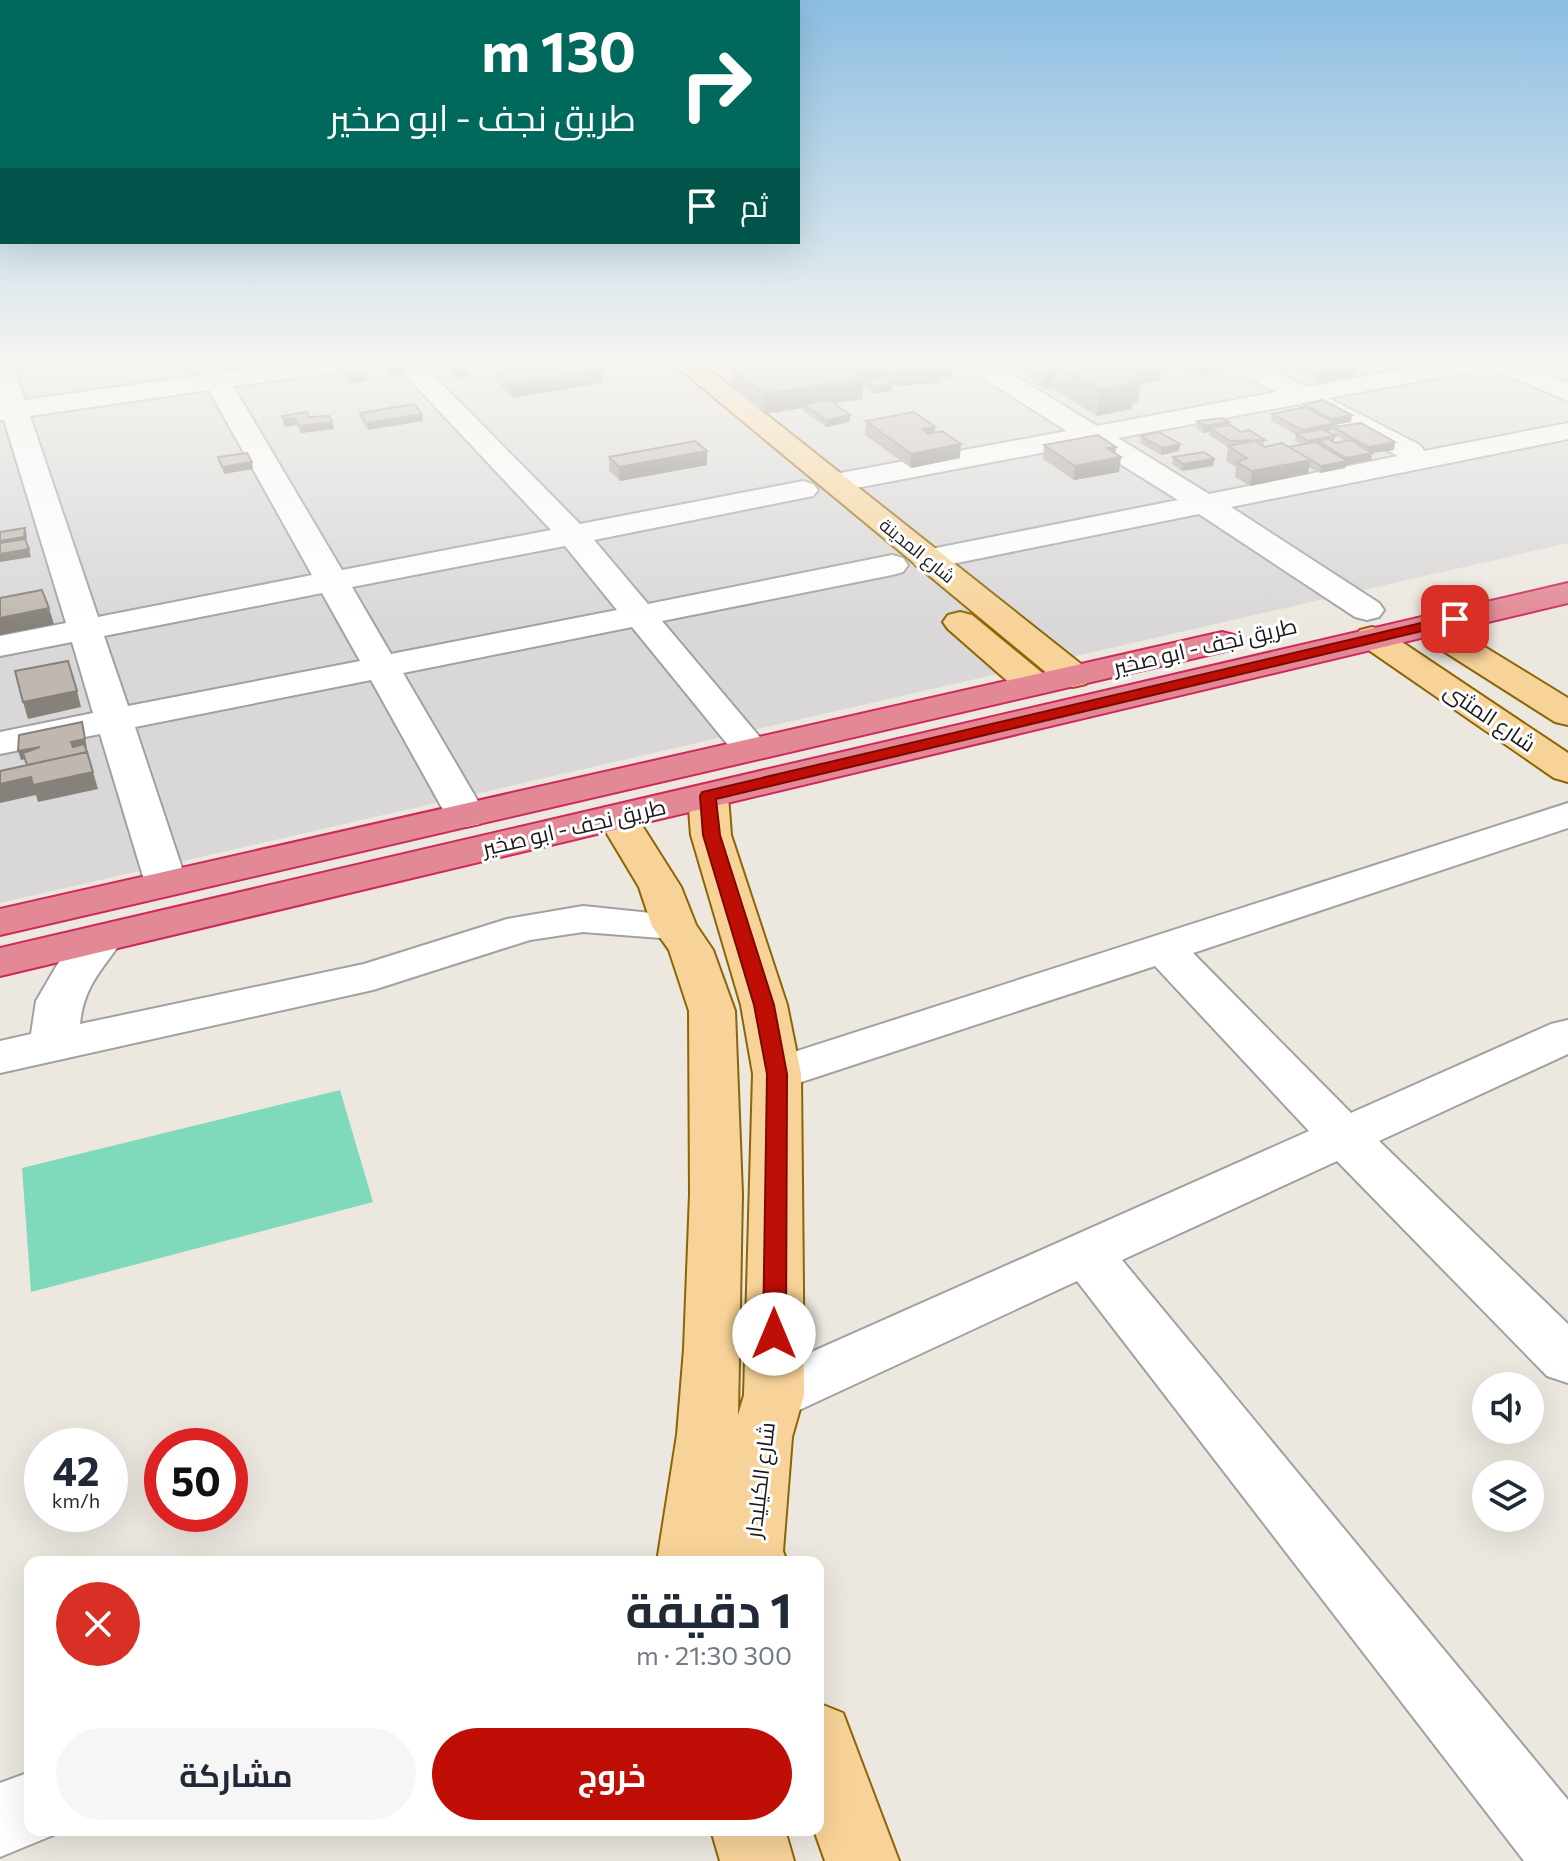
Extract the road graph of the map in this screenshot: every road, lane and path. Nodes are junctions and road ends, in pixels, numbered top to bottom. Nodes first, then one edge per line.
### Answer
1 (22, 452) edge
2 (257, 452) edge
3 (493, 452) edge
4 (758, 452) edge
5 (796, 452) edge
6 (998, 452) edge
7 (1120, 452) edge
8 (1410, 452) edge
9 (1466, 452) edge
10 (1426, 460) junction
11 (835, 483) junction
12 (803, 490) junction
13 (1205, 504) junction
14 (573, 535) junction
15 (927, 559) junction
16 (892, 565) junction
17 (1568, 566) edge
18 (332, 582) junction
19 (1568, 593) edge
20 (642, 615) junction
21 (1370, 624) junction
22 (1427, 626) junction
23 (85, 630) junction
24 (0, 646) edge
25 (381, 667) junction
26 (1073, 676) junction
27 (1033, 684) junction
28 (1568, 714) edge
29 (114, 720) junction
30 (0, 743) edge
31 (750, 748) junction
32 (1568, 770) edge
33 (708, 796) junction
34 (466, 815) junction
35 (1568, 815) edge
36 (617, 817) junction
37 (166, 883) junction
38 (0, 922) edge
39 (674, 926) junction
40 (102, 938) junction
41 (1163, 948) junction
42 (0, 962) edge
43 (0, 1028) edge
44 (1568, 1035) edge
45 (54, 1045) junction
46 (0, 1057) edge
47 (777, 1074) junction
48 (1342, 1135) junction
49 (1086, 1254) junction
50 (1568, 1360) edge
51 (774, 1395) junction
52 (689, 1556) edge
53 (753, 1556) edge
54 (824, 1754) edge
55 (24, 1810) edge
56 (0, 1820) edge
57 (750, 1836) edge
58 (1568, 1858) edge
59 (757, 1861) edge
60 (862, 1861) edge

1 - 23 street
2 - 18 street
3 - 14 street
4 - 12 main road, شارع المدينة
5 - 11 main road, شارع المدينة
6 - 11 street
7 - 13 street
8 - 10 street
9 - 10 street
10 - 13 street
11 - 15 main road, شارع المدينة
12 - 14 street
12 - 16 main road, شارع المدينة
13 - 15 street
13 - 21 street
14 - 18 street
14 - 20 street
15 - 26 main road, شارع المدينة
16 - 20 street
16 - 27 main road, شارع المدينة
17 - 21 highway, طريق نجف - ابو صخير
18 - 23 street
18 - 25 street
19 - 22 highway, طريق نجف - ابو صخير
20 - 25 street
20 - 31 street
21 - 22 highway, طريق نجف - ابو صخير
21 - 26 highway, طريق نجف - ابو صخير
21 - 32 main road, شارع المثنى
21 - 33 highway, طريق نجف - ابو صخير
22 - 28 main road, شارع المثنى
23 - 24 street
23 - 29 street
25 - 29 street
25 - 34 street
26 - 27 highway, طريق نجف - ابو صخير
27 - 31 highway, طريق نجف - ابو صخير
29 - 30 street
29 - 37 street
31 - 34 highway, طريق نجف - ابو صخير
33 - 36 highway, طريق نجف - ابو صخير
33 - 47 main road, شارع الكيليدار
34 - 37 highway, طريق نجف - ابو صخير
35 - 41 street
36 - 39 main road
36 - 40 highway, طريق نجف - ابو صخير
37 - 38 highway, طريق نجف - ابو صخير
39 - 45 street
39 - 52 main road
40 - 42 highway, طريق نجف - ابو صخير
40 - 45 street
41 - 47 street
41 - 48 street
43 - 45 street
44 - 48 street
45 - 46 street
47 - 51 main road, شارع الكيليدار
48 - 49 street
48 - 50 street
49 - 51 street
49 - 58 street
51 - 53 main road, شارع الكيليدار
54 - 60 main road
55 - 56 street
57 - 59 main road

